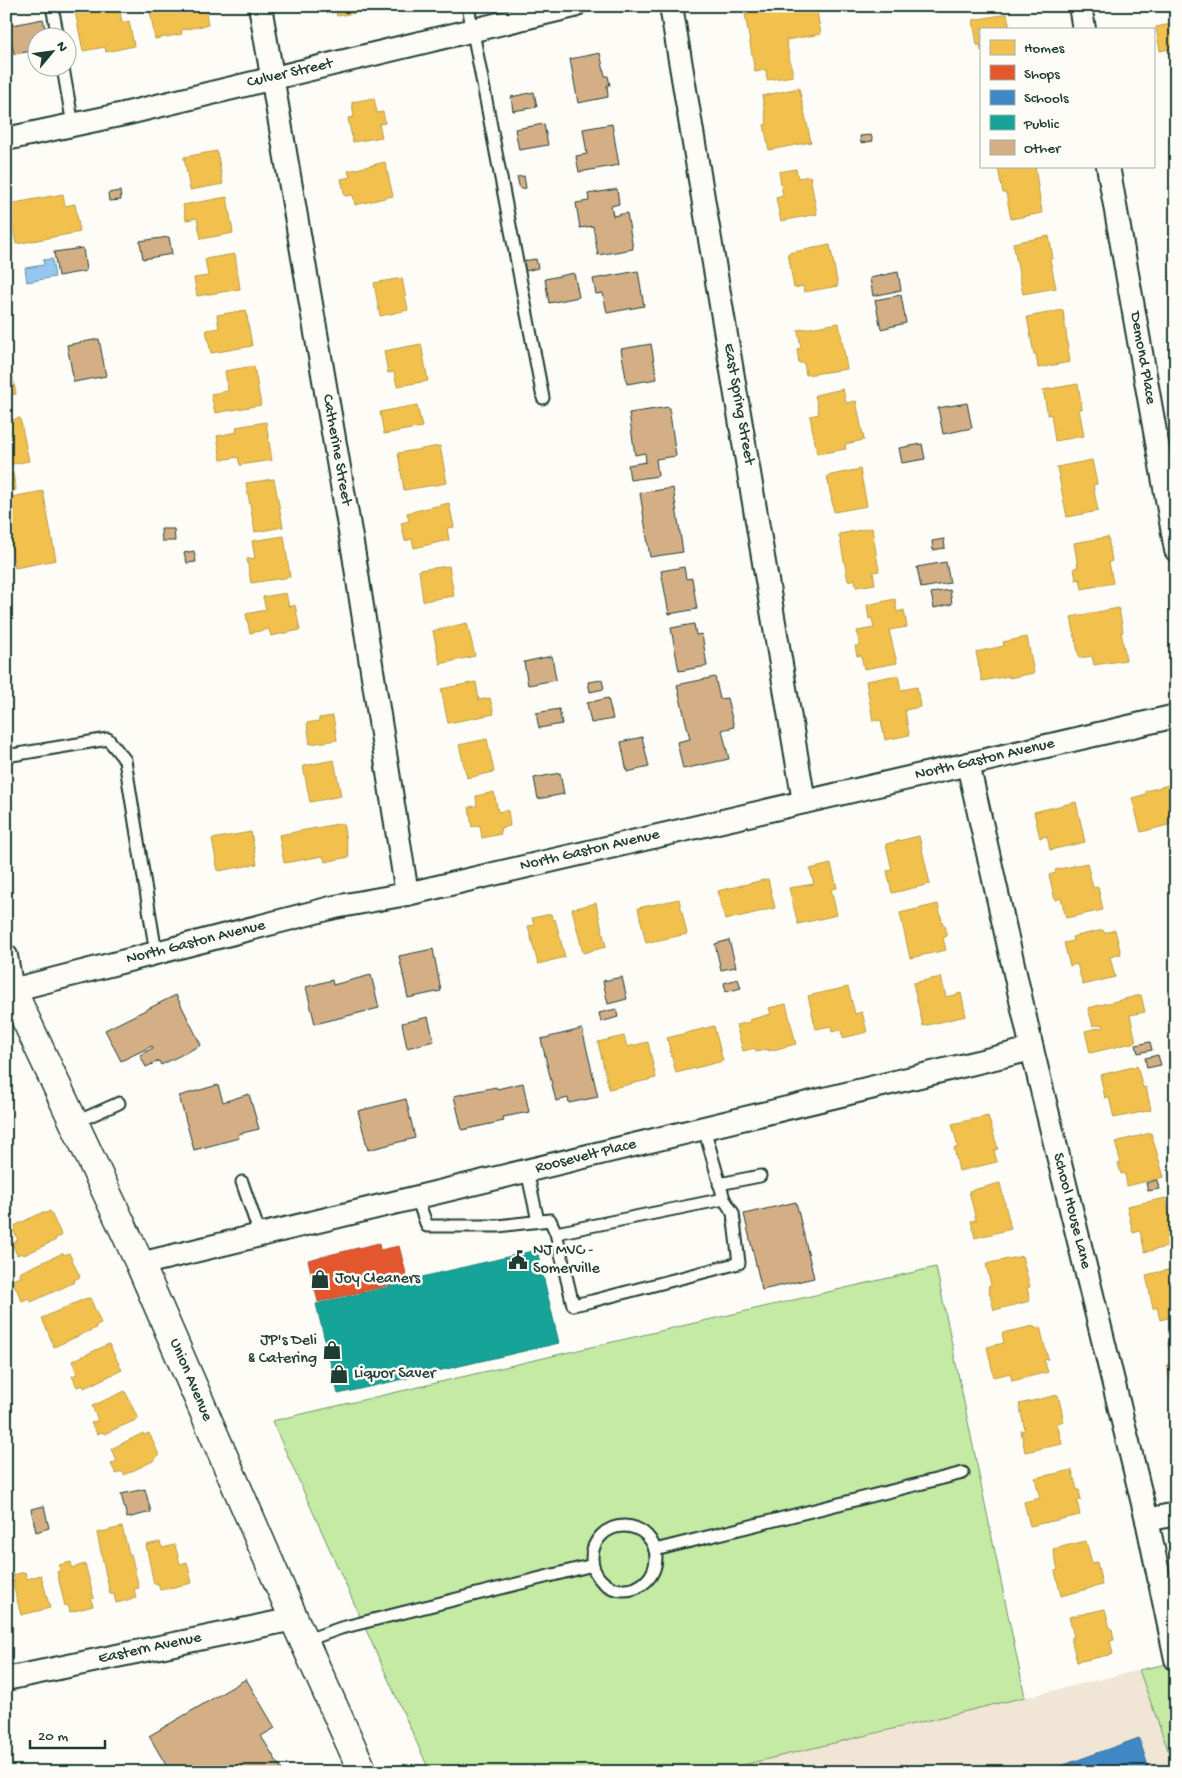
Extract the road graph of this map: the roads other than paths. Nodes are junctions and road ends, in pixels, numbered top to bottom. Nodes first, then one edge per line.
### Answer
1 (52, 6) edge
2 (260, 6) edge
3 (468, 6) edge
4 (574, 6) edge
5 (671, 6) edge
6 (1080, 6) edge
7 (56, 28) edge
8 (1084, 28) edge
9 (473, 30) junction
10 (65, 78) edge
11 (272, 78) junction
12 (73, 125) junction
13 (6, 139) edge
14 (1108, 168) edge
15 (542, 398) dead end
16 (1176, 550) edge
17 (1176, 716) edge
18 (6, 756) edge
19 (968, 764) junction
20 (804, 802) junction
21 (407, 894) junction
22 (156, 953) junction
23 (6, 956) edge
24 (9, 990) edge
25 (1032, 1049) junction
26 (119, 1103) dead end
27 (74, 1123) junction
28 (704, 1128) junction
29 (527, 1171) junction
30 (760, 1176) dead end
31 (242, 1182) dead end
32 (719, 1184) junction
33 (417, 1198) junction
34 (724, 1199) junction
35 (538, 1221) junction
36 (556, 1233) junction
37 (260, 1235) junction
38 (140, 1264) junction
39 (963, 1473) dead end
40 (1176, 1514) edge
41 (1147, 1520) junction
42 (655, 1550) junction
43 (593, 1565) junction
44 (299, 1630) junction
45 (1176, 1658) edge
46 (6, 1679) edge
47 (363, 1772) edge

1 - 7 lane
2 - 11 street, Catherine Street
3 - 9 lane
4 - 9 street, Culver Street
5 - 20 street, East Spring Street
6 - 8 street
9 - 11 street, Culver Street
9 - 15 lane
10 - 12 lane
11 - 12 street, Culver Street
11 - 21 street, Catherine Street
12 - 13 street, Culver Street
14 - 16 street, Demond Place
17 - 19 street, North Gaston Avenue
18 - 22 lane
19 - 20 street, North Gaston Avenue
19 - 25 street, School House Lane
20 - 21 street, North Gaston Avenue
21 - 22 street, North Gaston Avenue
22 - 24 street, North Gaston Avenue
23 - 24 street
24 - 27 street, Union Avenue
25 - 28 street, Roosevelt Place
25 - 41 street, School House Lane
26 - 27 lane
27 - 38 street, Union Avenue
28 - 29 street, Roosevelt Place
28 - 32 lane
29 - 33 street, Roosevelt Place
29 - 35 lane
30 - 32 lane
31 - 37 lane
32 - 34 lane
33 - 35 lane
33 - 37 street, Roosevelt Place
34 - 36 lane
34 - 36 lane
35 - 36 lane
37 - 38 street, Roosevelt Place
38 - 44 street, Union Avenue
39 - 42 lane
40 - 41 street
41 - 45 street, School House Lane
42 - 43 lane
42 - 43 lane
43 - 44 lane
44 - 46 street, Eastern Avenue
44 - 47 street, Union Avenue

